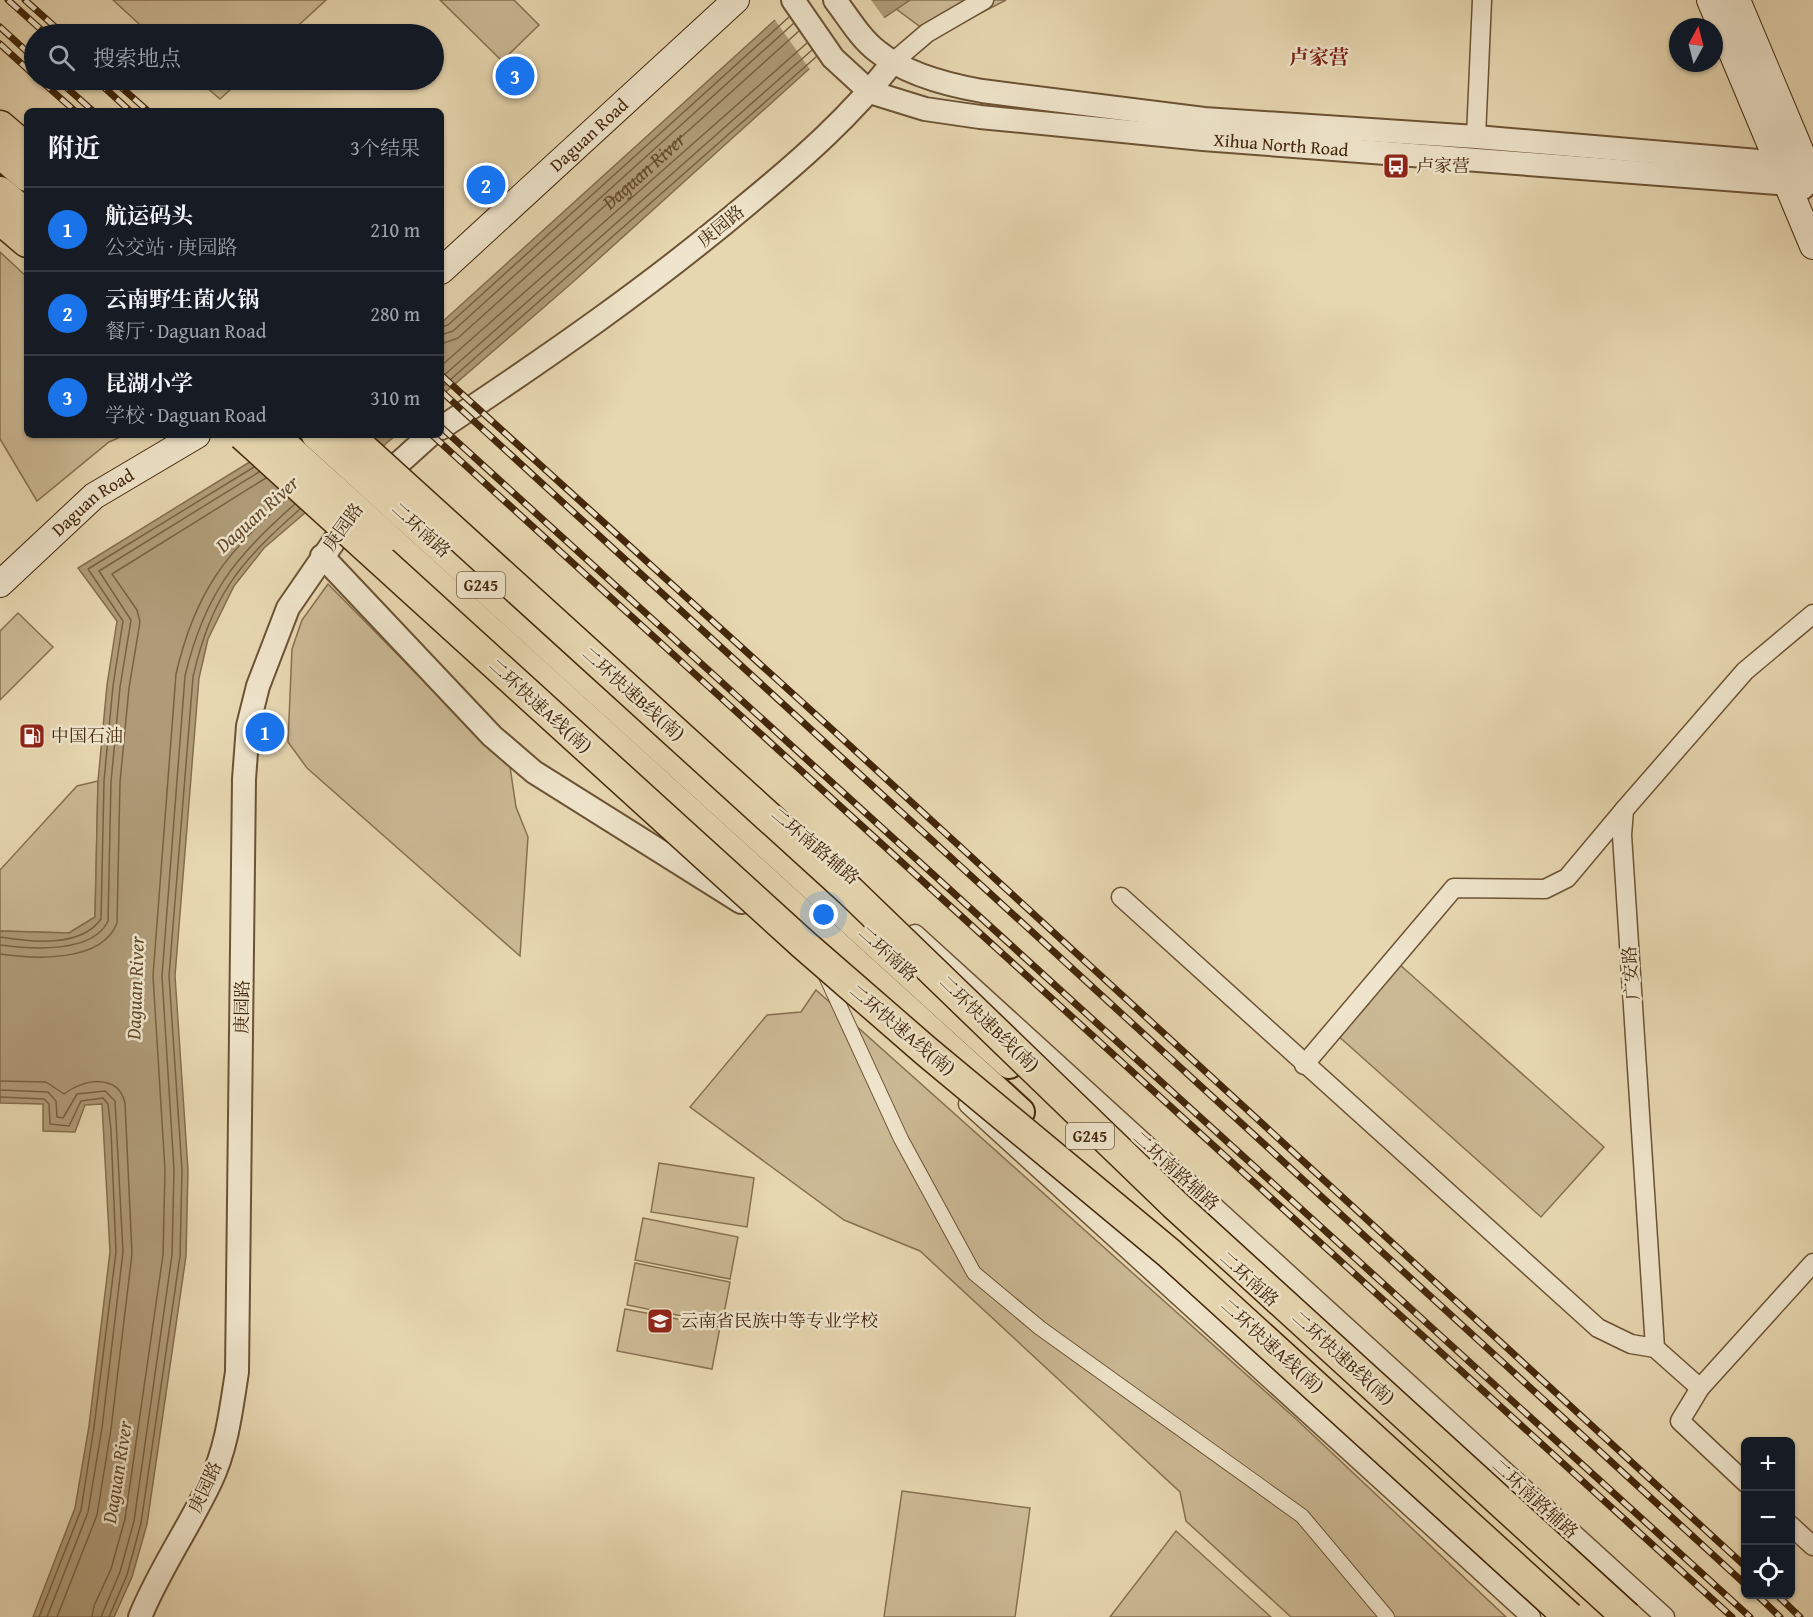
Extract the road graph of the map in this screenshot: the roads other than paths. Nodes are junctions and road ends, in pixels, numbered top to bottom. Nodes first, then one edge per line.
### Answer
1 (736, 0) edge
2 (793, 0) edge
3 (835, 0) edge
4 (984, 0) edge
5 (1482, 0) edge
6 (1710, 0) edge
7 (1737, 0) edge
8 (893, 62) junction
9 (870, 92) junction
10 (0, 126) edge
11 (1476, 136) junction
12 (24, 146) edge
13 (0, 154) edge
14 (1800, 172) edge
15 (24, 174) edge
16 (0, 191) edge
17 (1813, 191) edge
18 (24, 211) edge
19 (0, 219) edge
20 (24, 239) edge
21 (1813, 246) edge
22 (444, 268) edge
23 (444, 426) edge
24 (192, 438) edge
25 (246, 438) edge
26 (277, 438) edge
27 (319, 438) edge
28 (351, 438) edge
29 (427, 438) edge
30 (322, 556) junction
31 (0, 584) edge
32 (1813, 614) edge
33 (559, 655) junction
34 (541, 677) junction
35 (1624, 810) junction
36 (1121, 897) dead end
37 (778, 931) junction
38 (824, 972) junction
39 (1304, 1065) junction
40 (1813, 1263) edge
41 (1655, 1348) junction
42 (1700, 1388) junction
43 (1741, 1478) edge
44 (1795, 1529) edge
45 (1813, 1546) edge
46 (140, 1617) edge
47 (1387, 1617) edge
48 (1531, 1617) edge
49 (1569, 1617) edge
50 (1577, 1617) edge
51 (1620, 1617) edge
52 (1627, 1617) edge
53 (1665, 1617) edge

1 - 22 main road, Daguan Road
2 - 9 street, Xihua North Road
3 - 8 street, Xihua North Road
4 - 8 street
5 - 11 street
6 - 14 main road
7 - 14 main road
8 - 9 street, 庚园路
8 - 11 street, Xihua North Road
9 - 14 street, Xihua North Road
9 - 23 street, 庚园路
10 - 12 highway
11 - 14 street, Xihua North Road
13 - 15 main road
14 - 17 street, Xihua North Road
14 - 21 main road
16 - 18 main road
19 - 20 highway
24 - 31 main road, Daguan Road
25 - 49 highway, 二环快速A线(南), bridge
26 - 34 main road, 二环南路 / G245, bridge
27 - 33 main road, 二环南路 / G245, bridge
28 - 52 highway, 二环快速B线(南), bridge
29 - 30 street, 庚园路
30 - 37 street
30 - 46 street, 庚园路
32 - 35 street
33 - 51 main road, 二环南路 / G245
33 - 53 street, 二环南路辅路
34 - 37 street
34 - 50 main road, 二环南路 / G245
35 - 39 street
35 - 41 street, 广安路
36 - 39 street
37 - 38 street
38 - 47 street
38 - 48 street
39 - 41 street
40 - 42 street
41 - 42 street
42 - 43 street
44 - 45 street

